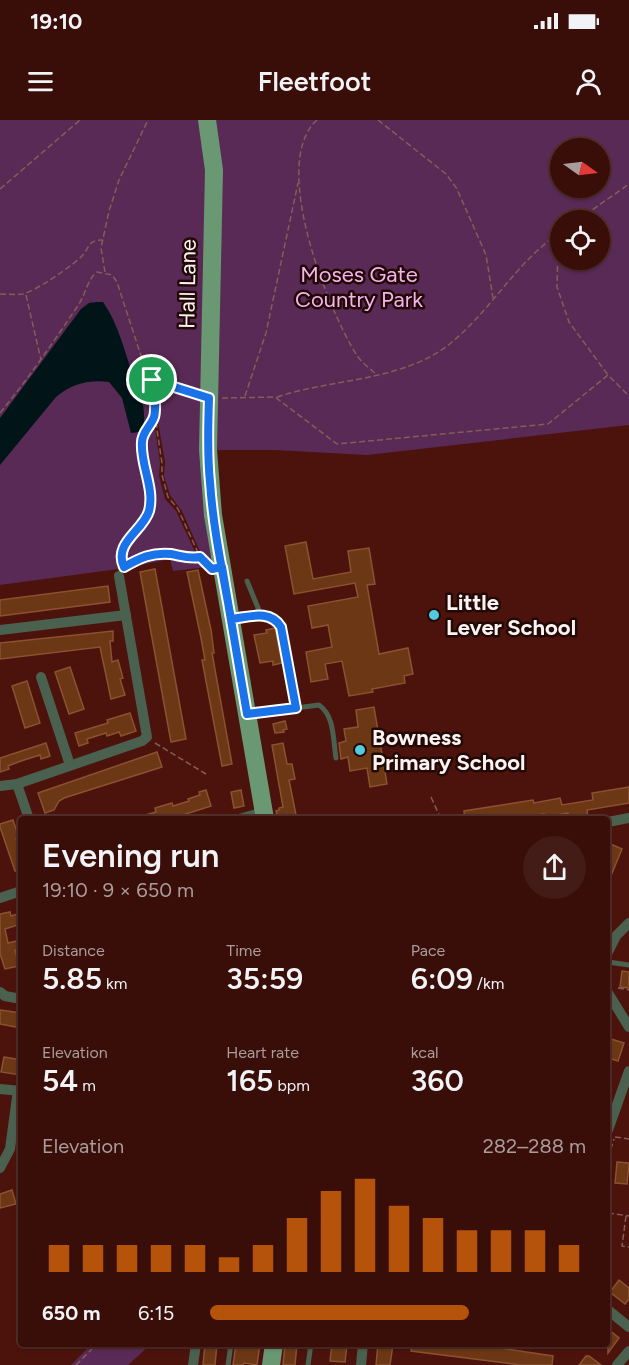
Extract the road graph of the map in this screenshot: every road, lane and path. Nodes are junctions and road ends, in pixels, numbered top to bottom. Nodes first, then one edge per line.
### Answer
1 (80, 120) edge
2 (148, 120) edge
3 (207, 120) edge
4 (317, 120) edge
5 (378, 120) edge
6 (298, 179) junction
7 (629, 184) edge
8 (0, 189) edge
9 (592, 210) edge
10 (550, 239) edge
11 (102, 240) junction
12 (557, 270) edge
13 (105, 272) junction
14 (0, 294) edge
15 (25, 294) junction
16 (494, 299) junction
17 (41, 360) junction
18 (377, 375) junction
19 (608, 375) junction
20 (152, 380) junction
21 (629, 396) edge
22 (275, 397) junction
23 (209, 398) junction
24 (245, 398) junction
25 (0, 413) edge
26 (155, 415) junction
27 (200, 557) junction
28 (222, 567) junction
29 (119, 576) dead end
30 (247, 581) dead end
31 (126, 615) junction
32 (261, 615) junction
33 (231, 619) junction
34 (0, 630) edge
35 (40, 677) dead end
36 (296, 708) junction
37 (247, 714) junction
38 (146, 738) junction
39 (336, 758) dead end
40 (70, 765) junction
41 (206, 774) dead end
42 (17, 784) junction
43 (0, 786) edge
44 (431, 797) dead end
45 (265, 815) edge
46 (28, 816) edge
47 (440, 816) edge
48 (629, 818) edge
49 (610, 822) edge
50 (18, 892) edge
51 (0, 898) edge
52 (629, 923) edge
53 (610, 948) edge
54 (610, 962) edge
55 (629, 965) edge
56 (618, 988) dead end
57 (629, 990) edge
58 (0, 992) edge
59 (610, 996) edge
60 (18, 998) edge
61 (629, 1027) edge
62 (629, 1071) edge
63 (0, 1089) edge
64 (18, 1091) edge
65 (18, 1103) edge
66 (610, 1124) edge
67 (610, 1136) edge
68 (629, 1139) edge
69 (0, 1168) edge
70 (629, 1210) edge
71 (610, 1213) edge
72 (627, 1216) edge
73 (629, 1247) edge
74 (610, 1313) edge
75 (629, 1328) edge
76 (94, 1347) edge
77 (196, 1347) edge
78 (231, 1347) edge
79 (274, 1347) edge
80 (311, 1347) edge
81 (363, 1347) edge
82 (629, 1351) edge
83 (76, 1365) edge
84 (193, 1365) edge
85 (228, 1365) edge
86 (271, 1365) edge
87 (308, 1365) edge
88 (361, 1365) edge
89 (617, 1365) edge

1 - 8 path
2 - 11 path
3 - 23 main road, Hall Lane
4 - 6 path
5 - 16 path
6 - 18 path
6 - 24 path
7 - 9 path
10 - 16 path
11 - 13 path
11 - 15 path
12 - 19 path
13 - 17 path
13 - 20 path
14 - 15 path
15 - 17 path
16 - 18 path
17 - 25 path
18 - 22 path
19 - 21 path
19 - 22 path
20 - 23 path
20 - 26 path
22 - 24 path
23 - 24 path
23 - 28 main road, Hall Lane
26 - 27 path
26 - 27 path
27 - 28 path
28 - 33 main road, Hall Lane
29 - 31 street
30 - 32 lane
31 - 34 street
31 - 38 street
32 - 33 lane
32 - 36 lane
33 - 37 main road, Hall Lane
35 - 40 street
36 - 37 lane
36 - 39 lane
37 - 45 main road, Hall Lane
38 - 40 street
38 - 41 path
40 - 42 street
42 - 43 street
42 - 46 street
44 - 47 path
48 - 49 street
50 - 51 street
52 - 53 street
54 - 55 lane
56 - 57 path
58 - 60 street
59 - 61 street
62 - 66 street
63 - 64 street
65 - 69 street
67 - 68 path
70 - 72 path
71 - 72 path
72 - 73 path
74 - 75 street
76 - 83 path
77 - 84 street
78 - 85 lane
79 - 86 main road
80 - 87 lane
81 - 88 street
82 - 89 street

